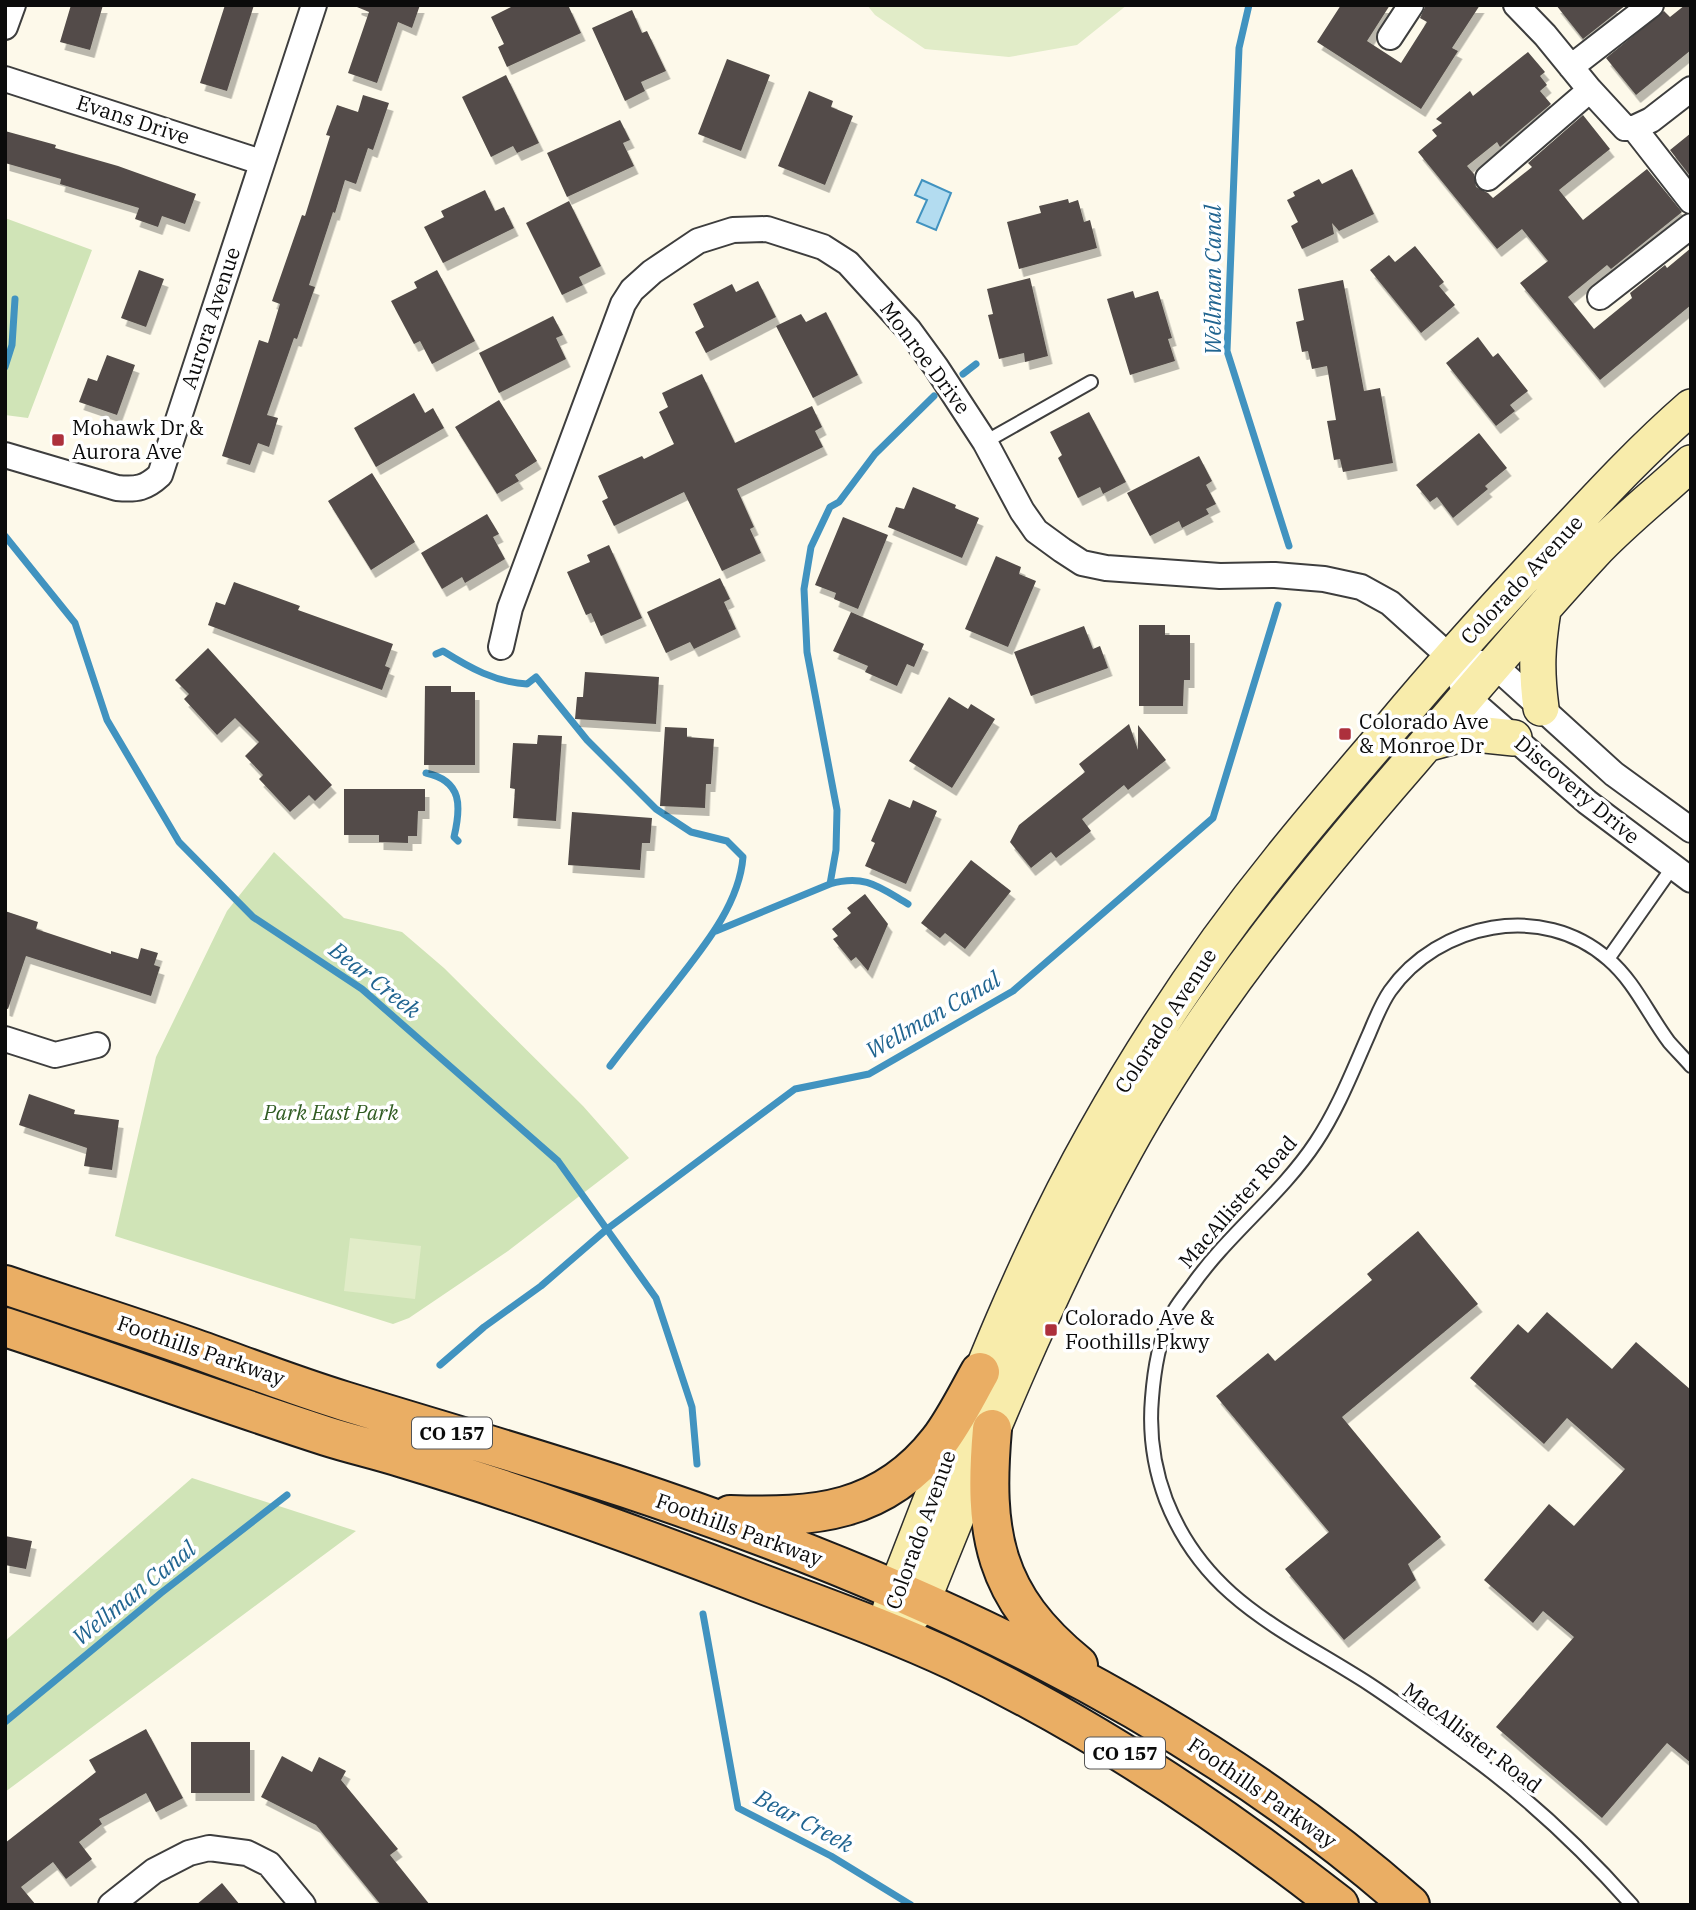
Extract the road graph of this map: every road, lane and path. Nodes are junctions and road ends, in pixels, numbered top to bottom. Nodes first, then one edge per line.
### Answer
1 (13, 5) edge
2 (314, 5) edge
3 (1411, 5) edge
4 (1516, 5) edge
5 (1651, 5) edge
6 (5, 27) edge
7 (1390, 37) dead end
8 (1571, 67) junction
9 (5, 79) edge
10 (1691, 89) edge
11 (1590, 90) junction
12 (1634, 128) junction
13 (261, 162) junction
14 (1488, 178) dead end
15 (1691, 201) edge
16 (1691, 226) edge
17 (1600, 297) dead end
18 (1091, 382) dead end
19 (1691, 407) edge
20 (985, 442) junction
21 (5, 454) edge
22 (1691, 463) edge
23 (1544, 610) junction
24 (501, 647) dead end
25 (1451, 657) junction
26 (1494, 665) junction
27 (1467, 697) junction
28 (1541, 708) junction
29 (1514, 738) junction
30 (1426, 744) junction
31 (1691, 830) edge
32 (1681, 874) edge
33 (1608, 958) junction
34 (5, 1039) edge
35 (97, 1045) dead end
36 (1691, 1066) edge
37 (5, 1285) edge
38 (5, 1327) edge
39 (980, 1372) junction
40 (992, 1429) junction
41 (629, 1490) junction
42 (909, 1596) junction
43 (891, 1634) junction
44 (1123, 1701) junction
45 (111, 1905) edge
46 (303, 1905) edge
47 (1339, 1905) edge
48 (1410, 1905) edge
49 (1632, 1905) edge

1 - 6 street
2 - 13 street, Aurora Avenue
3 - 7 street
4 - 8 street
5 - 8 street
8 - 11 street
9 - 13 street, Evans Drive
10 - 12 street
11 - 12 street
11 - 14 street
12 - 15 street
13 - 21 street, Aurora Avenue
16 - 17 street
18 - 20 lane
19 - 25 main road, Colorado Avenue
20 - 24 street, Monroe Drive
20 - 25 street, Monroe Drive
22 - 23 main road, Colorado Avenue
23 - 26 main road, Colorado Avenue
23 - 28 main road
25 - 26 street
25 - 27 street, Discovery Drive
25 - 39 main road, Colorado Avenue
26 - 27 main road, Colorado Avenue
26 - 28 street, Discovery Drive
27 - 29 street, Discovery Drive
27 - 30 main road, Colorado Avenue
28 - 31 street, Discovery Drive
29 - 30 main road
29 - 32 street, Discovery Drive
30 - 40 main road, Colorado Avenue
32 - 33 lane
33 - 36 lane, MacAllister Road
33 - 49 lane, MacAllister Road
34 - 35 street
37 - 41 highway, Foothills Parkway / CO 157
38 - 43 highway, Foothills Parkway / CO 157
39 - 41 highway
39 - 42 main road, Colorado Avenue
40 - 42 main road, Colorado Avenue
40 - 44 highway
41 - 42 highway, Foothills Parkway / CO 157
42 - 43 main road, Colorado Avenue
42 - 44 highway, Foothills Parkway / CO 157
43 - 47 highway, Foothills Parkway / CO 157
44 - 48 highway, Foothills Parkway / CO 157
45 - 46 street

